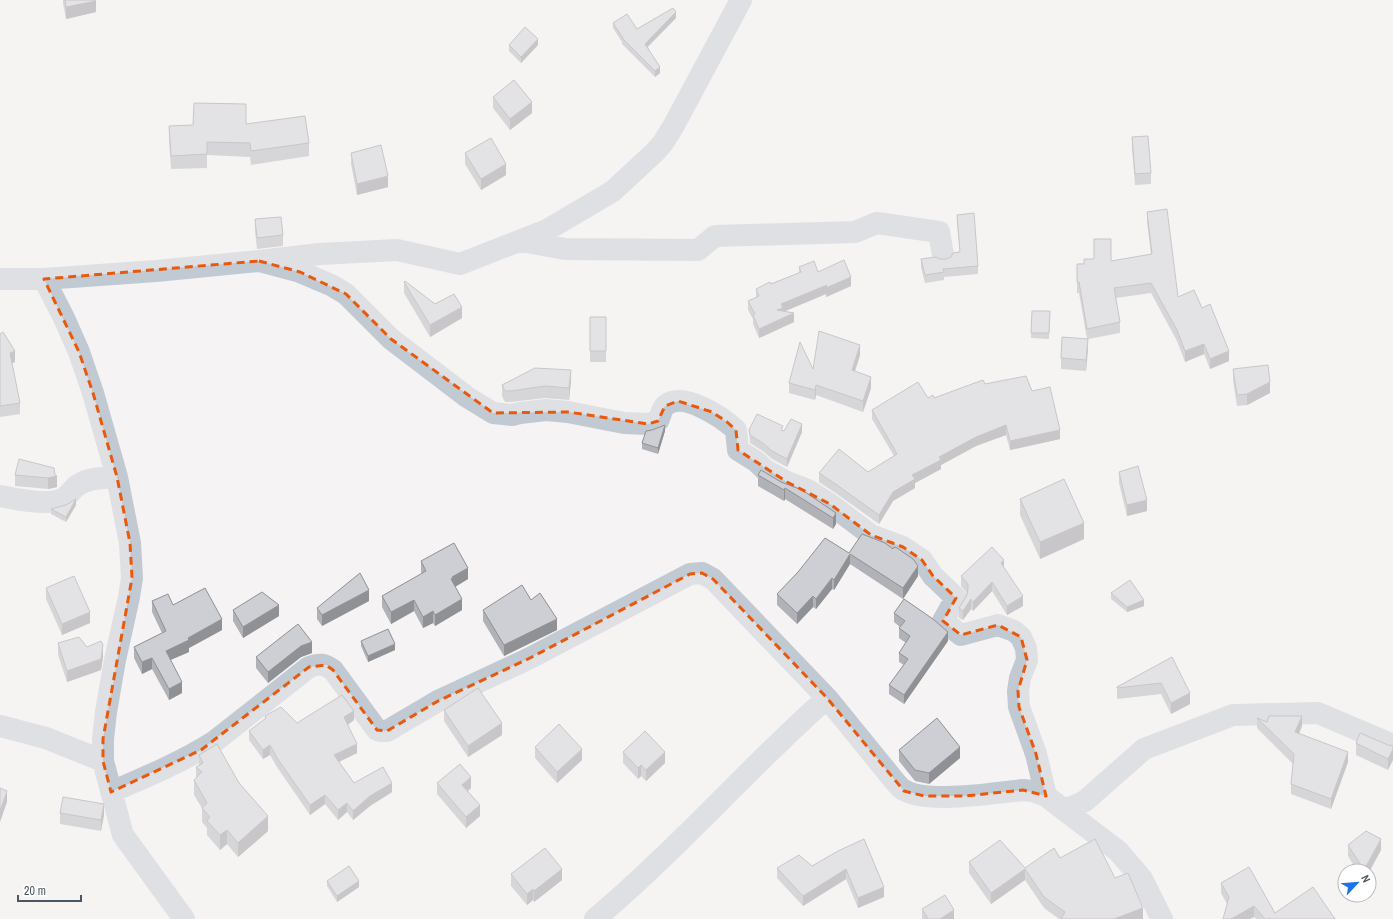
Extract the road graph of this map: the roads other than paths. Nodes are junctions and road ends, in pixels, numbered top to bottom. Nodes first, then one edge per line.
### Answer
1 (741, 0) edge
2 (520, 241) junction
3 (943, 255) dead end
4 (259, 261) junction
5 (0, 278) edge
6 (44, 279) junction
7 (117, 477) junction
8 (0, 496) edge
9 (827, 698) junction
10 (0, 726) edge
11 (1393, 745) edge
12 (103, 761) junction
13 (111, 792) junction
14 (1046, 796) junction
15 (1065, 810) junction
16 (184, 919) edge
17 (595, 919) edge
18 (1162, 919) edge

1 - 2 street
2 - 3 street
2 - 4 street
4 - 6 street
4 - 14 street
5 - 6 street
6 - 7 street
7 - 8 street
7 - 12 street
9 - 13 street
9 - 14 street
9 - 17 street
10 - 12 street
11 - 15 street
12 - 13 street
13 - 16 street
14 - 15 street
15 - 18 street

